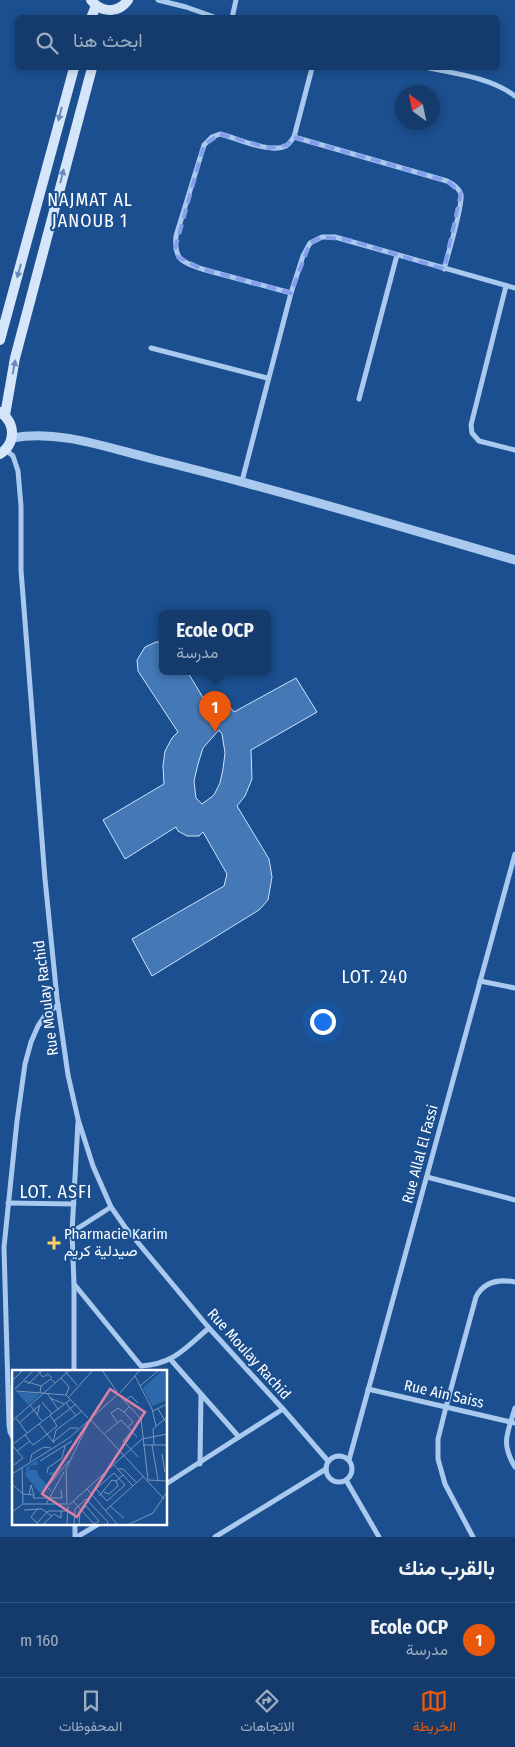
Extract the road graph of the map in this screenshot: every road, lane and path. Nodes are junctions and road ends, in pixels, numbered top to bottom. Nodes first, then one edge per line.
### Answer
1 (128, 0) edge
2 (158, 0) edge
3 (236, 0) edge
4 (93, 3) edge
5 (112, 14) edge
6 (209, 15) edge
7 (233, 15) edge
8 (73, 70) edge
9 (91, 70) edge
10 (311, 70) edge
11 (437, 70) edge
12 (515, 96) edge
13 (294, 137) junction
14 (397, 255) junction
15 (444, 269) junction
16 (506, 286) junction
17 (515, 288) edge
18 (291, 293) junction
19 (0, 340) edge
20 (151, 348) dead end
21 (268, 378) junction
22 (359, 398) dead end
23 (2, 414) edge
24 (12, 438) junction
25 (515, 450) edge
26 (3, 452) edge
27 (242, 481) junction
28 (515, 560) edge
29 (515, 854) edge
30 (480, 981) junction
31 (515, 988) edge
32 (58, 1005) junction
33 (78, 1119) junction
34 (426, 1177) junction
35 (515, 1200) edge
36 (8, 1203) junction
37 (74, 1204) junction
38 (111, 1207) junction
39 (72, 1232) junction
40 (515, 1282) edge
41 (74, 1284) junction
42 (209, 1328) junction
43 (171, 1360) junction
44 (141, 1368) edge
45 (74, 1370) edge
46 (368, 1390) junction
47 (201, 1394) junction
48 (446, 1407) junction
49 (515, 1408) edge
50 (283, 1409) junction
51 (513, 1422) edge
52 (12, 1436) edge
53 (239, 1437) junction
54 (349, 1460) junction
55 (328, 1461) junction
56 (200, 1464) junction
57 (515, 1467) edge
58 (326, 1470) junction
59 (346, 1480) junction
60 (168, 1483) edge
61 (75, 1524) edge
62 (98, 1524) edge
63 (376, 1536) edge
64 (76, 1537) edge
65 (214, 1537) edge
66 (473, 1537) edge

1 - 5 main road
2 - 6 street
3 - 7 street
4 - 5 main road
8 -> 19 main road
23 -> 9 main road
10 - 13 street
11 - 12 street
13 - 15 street
13 - 18 street
14 - 15 street
14 - 18 street
14 - 22 street
15 - 16 street
16 - 17 street
16 - 25 street
18 - 21 street
20 - 21 street
21 - 27 street
23 - 24 main road
24 - 26 main road
24 - 27 street
26 - 32 street, Rue Moulay Rachid
27 - 28 street
29 - 30 street, Rue Allal El Fassi
30 - 31 street
30 - 34 street, Rue Allal El Fassi
32 - 33 street, Rue Moulay Rachid
32 - 36 street
33 - 37 street
33 - 38 street, Rue Moulay Rachid
34 - 35 street
34 - 46 street, Rue Allal El Fassi
36 - 37 street
36 - 52 street
37 - 39 street
38 - 39 street
38 - 42 street, Rue Moulay Rachid
39 - 41 street
40 - 48 street
41 - 44 street
41 - 45 street
42 - 43 street
42 - 50 street, Rue Moulay Rachid
43 - 44 street
43 - 47 street
46 - 48 street, Rue Ain Saiss
46 - 54 street, Rue Allal El Fassi
47 - 53 street
47 - 56 street
48 - 51 street, Rue Ain Saiss
48 - 66 street
49 - 51 street
50 - 53 street
50 - 55 street, Rue Moulay Rachid
51 - 57 street
53 - 56 street
54 - 55 street
54 - 59 street
55 - 58 street
56 - 60 street
58 - 59 street
58 - 65 street
59 - 63 street
61 - 64 street
62 - 64 street

